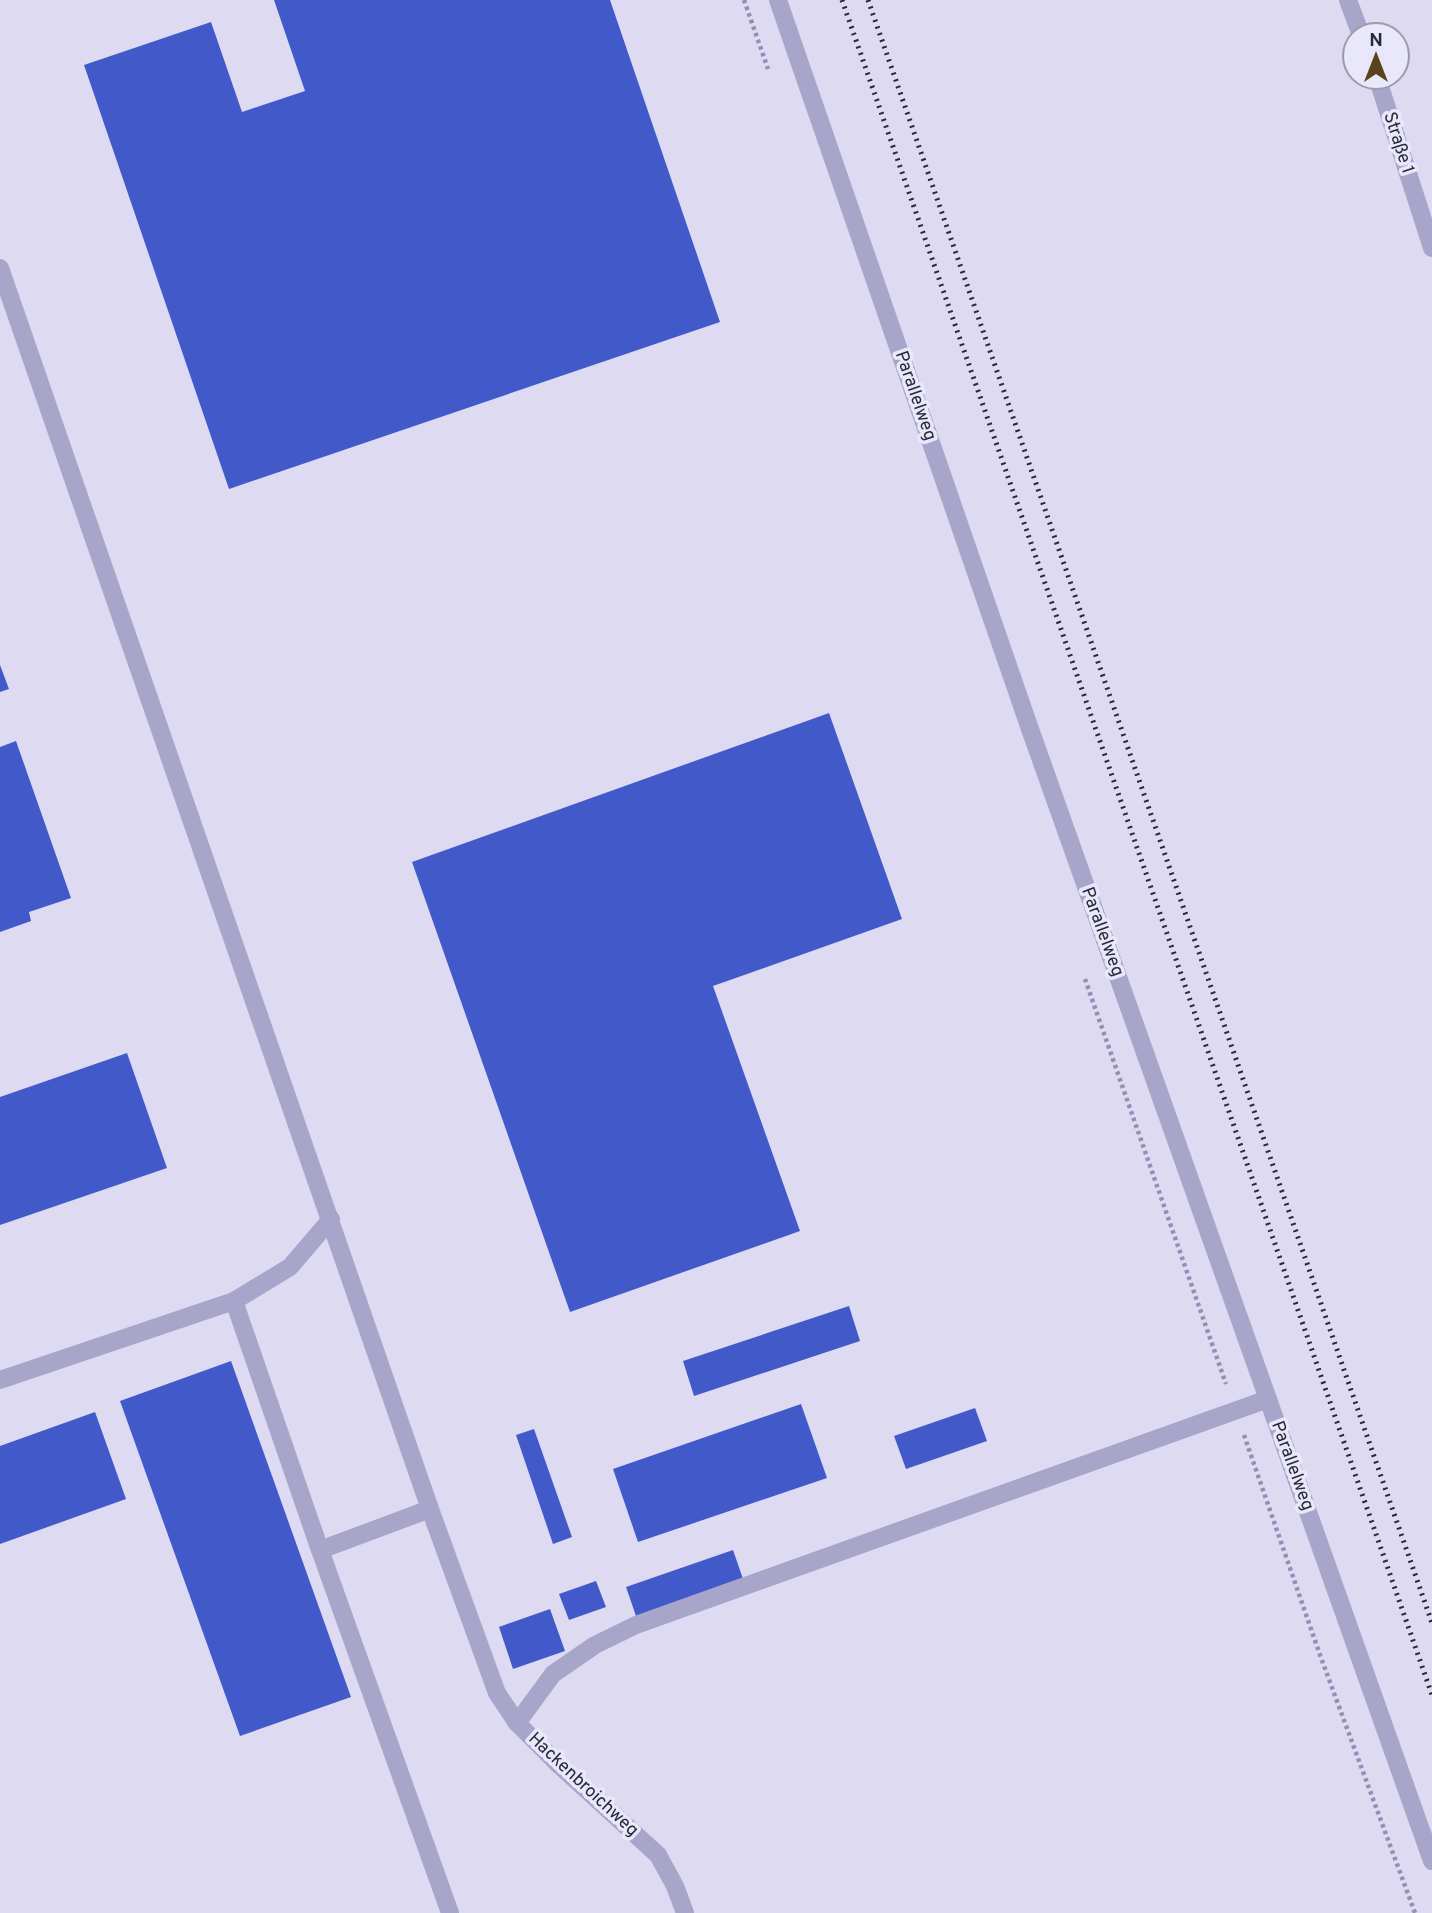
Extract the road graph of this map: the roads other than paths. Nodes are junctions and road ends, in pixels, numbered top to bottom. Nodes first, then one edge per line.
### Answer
1 (778, 0) edge
2 (1348, 0) edge
3 (1356, 21) edge
4 (1382, 91) edge
5 (1432, 248) edge
6 (0, 268) edge
7 (331, 1219) junction
8 (234, 1301) junction
9 (0, 1380) edge
10 (1268, 1399) junction
11 (430, 1510) junction
12 (320, 1550) junction
13 (517, 1723) junction
14 (1432, 1861) edge
15 (450, 1913) edge
16 (685, 1913) edge

1 - 10 street, Parallelweg
2 - 3 street
4 - 5 street, Straße 1
6 - 7 street, Hackenbroichweg
7 - 8 street
7 - 11 street, Hackenbroichweg
8 - 9 street
8 - 12 street
10 - 13 street
10 - 14 street, Parallelweg
11 - 12 street
11 - 13 street, Hackenbroichweg
12 - 15 street
13 - 16 street, Hackenbroichweg

